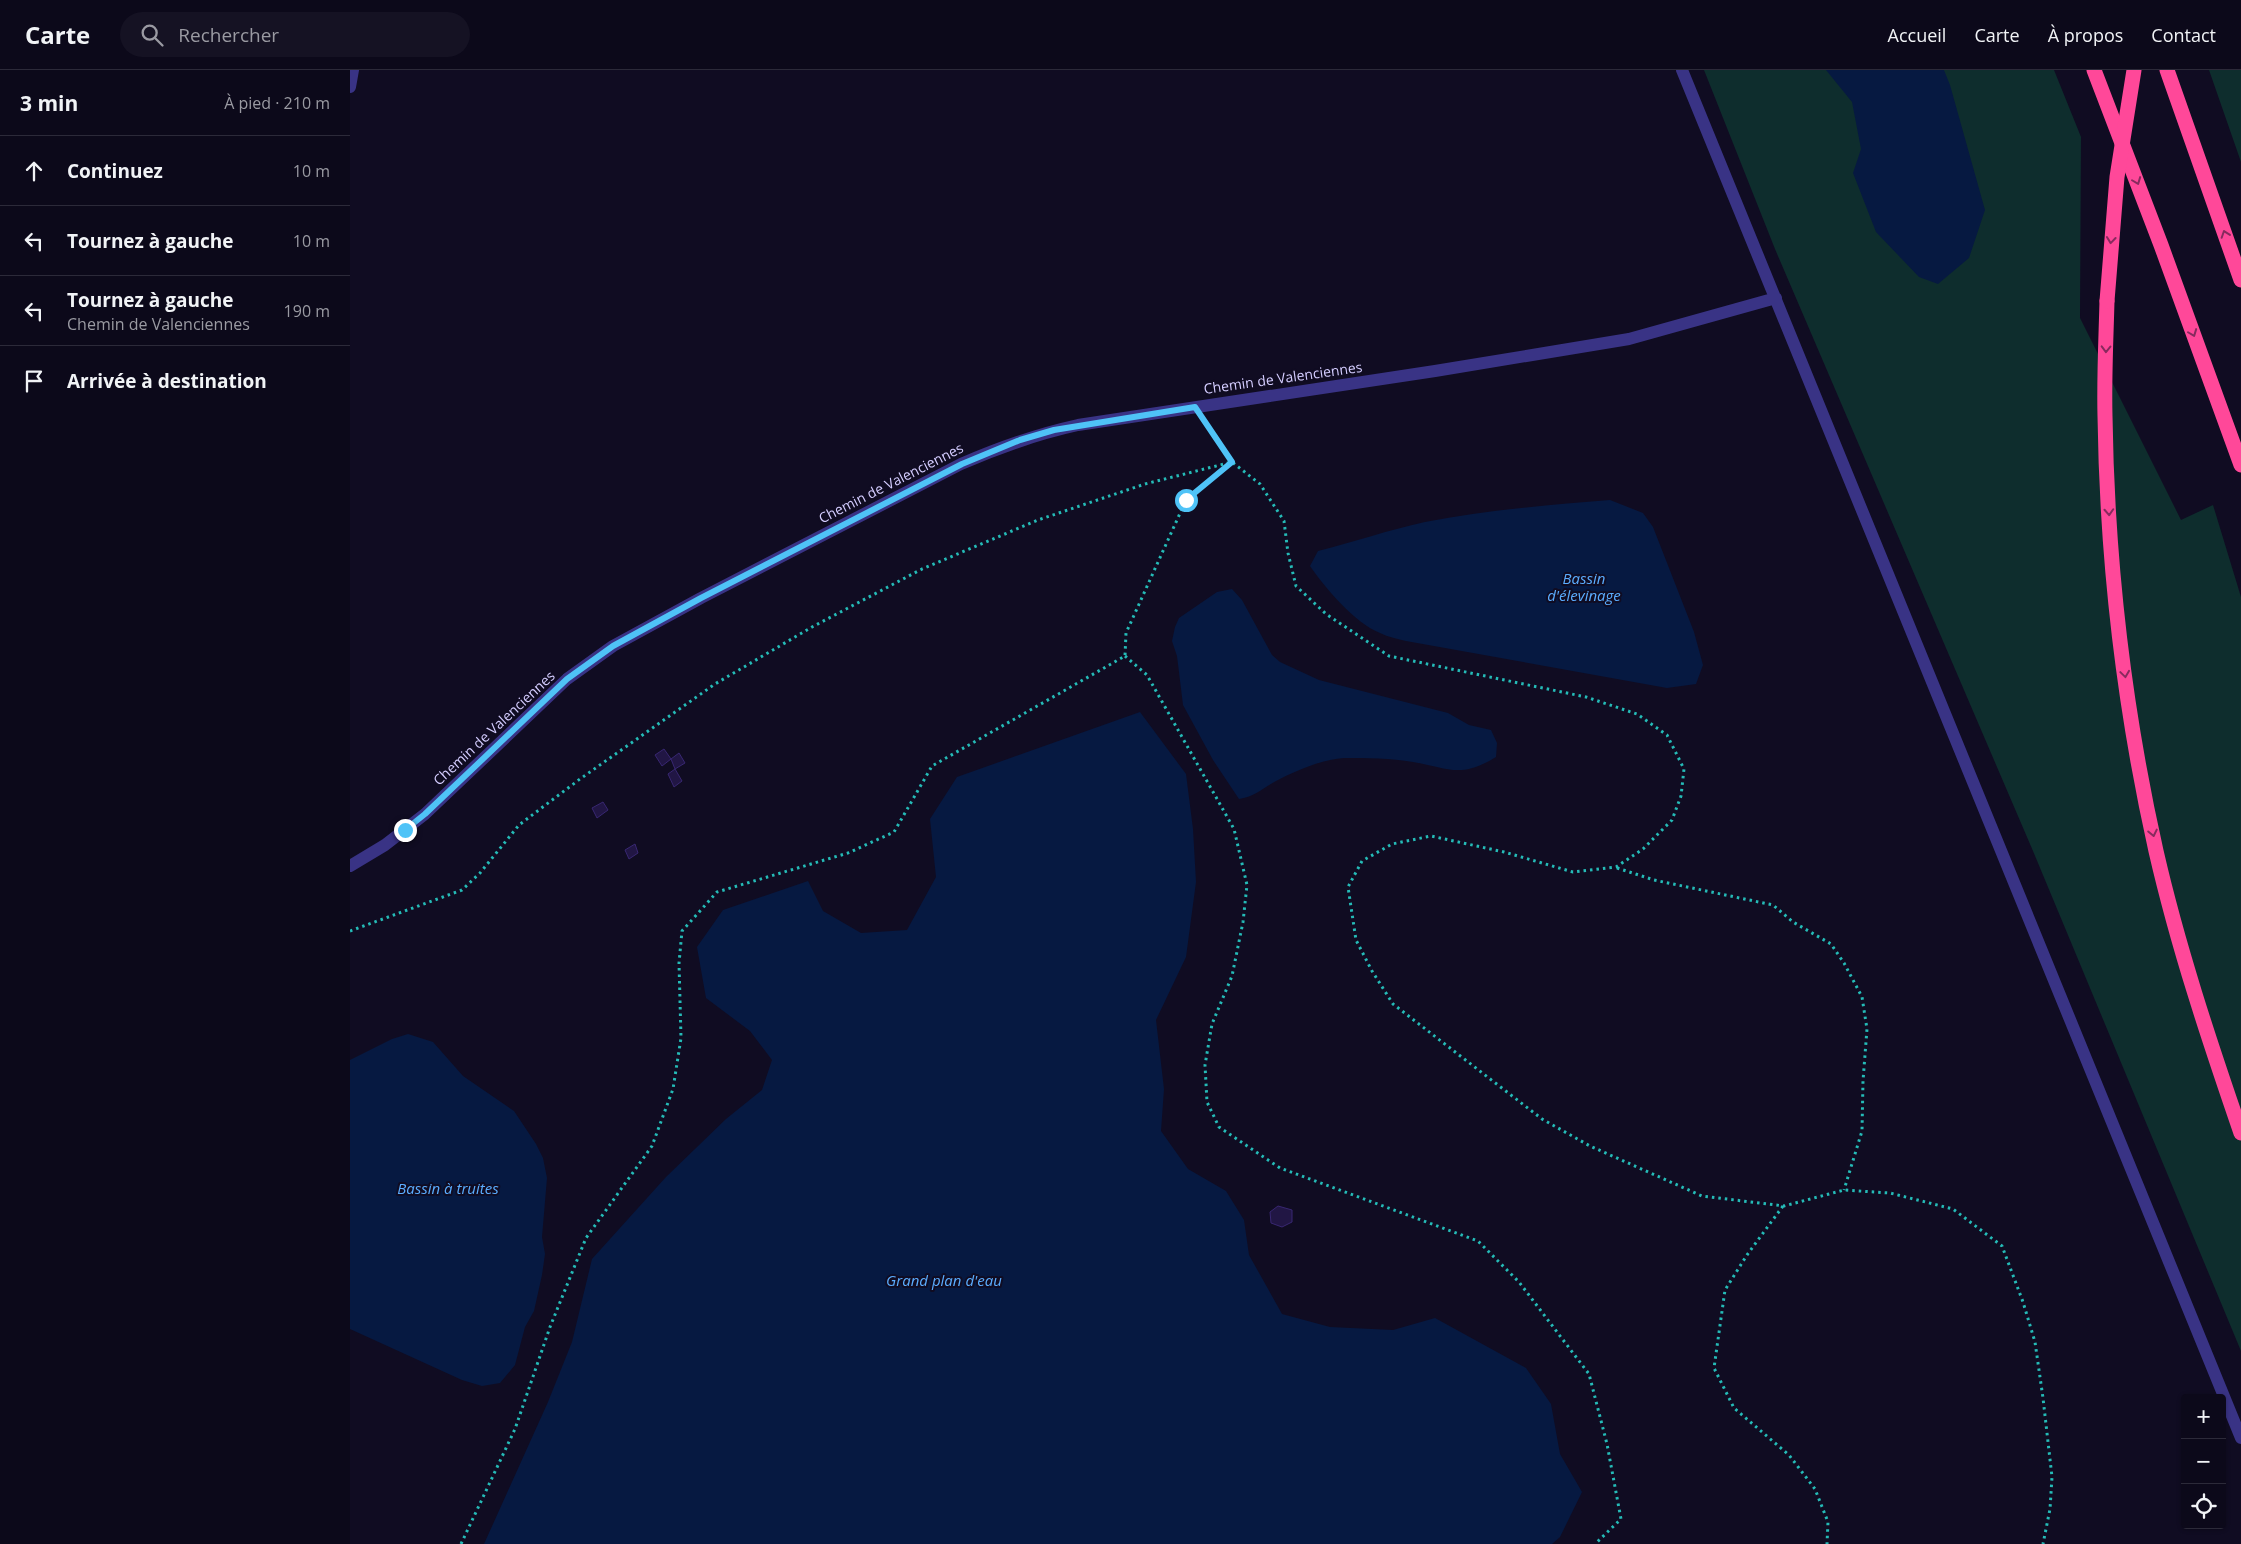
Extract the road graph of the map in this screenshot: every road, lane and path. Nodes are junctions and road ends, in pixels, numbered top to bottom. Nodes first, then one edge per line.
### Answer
1 (353, 70) edge
2 (1682, 70) edge
3 (2094, 70) edge
4 (2134, 70) edge
5 (2167, 70) edge
6 (350, 87) edge
7 (2241, 280) edge
8 (1776, 298) junction
9 (1195, 407) junction
10 (1232, 462) junction
11 (2241, 465) edge
12 (1125, 656) junction
13 (350, 866) edge
14 (1616, 867) junction
15 (350, 931) edge
16 (2241, 1133) edge
17 (1844, 1190) junction
18 (1784, 1206) junction
19 (2241, 1438) edge
20 (462, 1544) edge
21 (1595, 1544) edge
22 (1827, 1544) edge
23 (2043, 1544) edge

1 - 6 street
2 - 8 street
3 -> 11 highway
4 -> 16 highway, bridge
7 -> 5 highway
8 - 9 street, Chemin de Valenciennes
8 - 19 street
9 - 10 path
9 - 13 street, Chemin de Valenciennes
10 - 12 path
10 - 14 path
10 - 15 path
12 - 20 path
12 - 21 path
14 - 17 path
14 - 18 path
17 - 18 path
17 - 23 path
18 - 22 path

